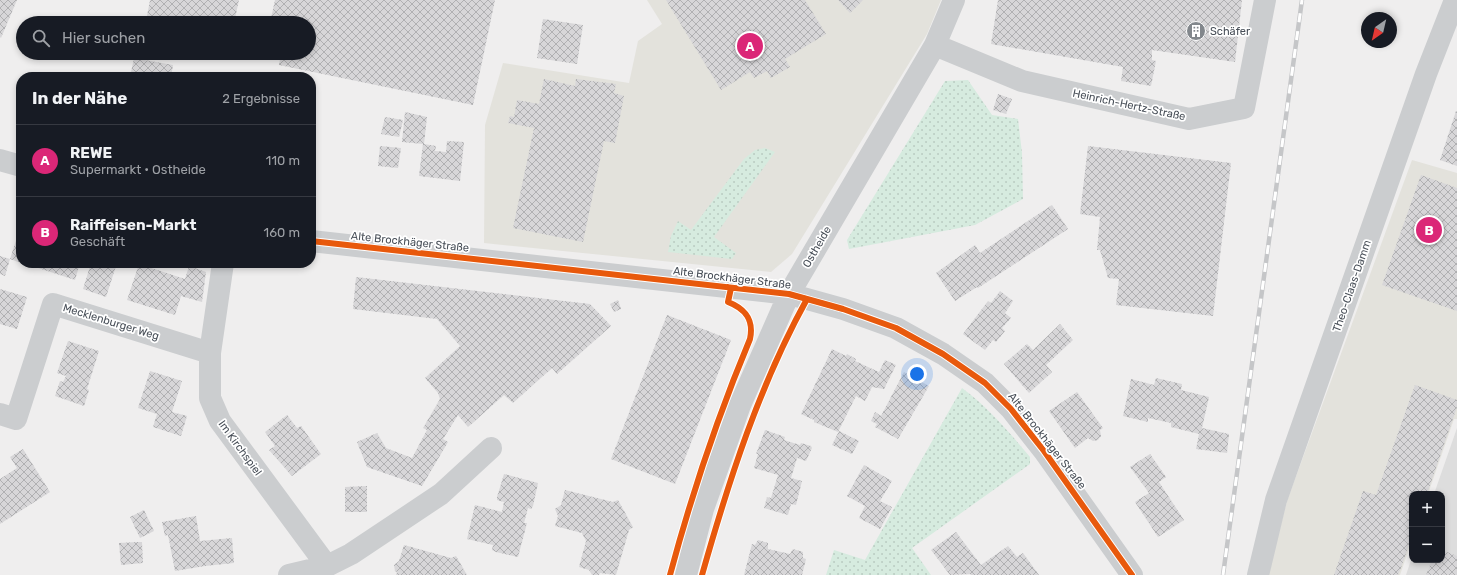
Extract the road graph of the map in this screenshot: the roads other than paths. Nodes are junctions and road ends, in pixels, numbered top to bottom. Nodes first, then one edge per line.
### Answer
1 (954, 0) edge
2 (1264, 0) edge
3 (1455, 0) edge
4 (935, 45) junction
5 (0, 160) edge
6 (16, 165) edge
7 (316, 242) edge
8 (222, 268) edge
9 (789, 294) junction
10 (210, 353) junction
11 (0, 414) edge
12 (491, 448) dead end
13 (326, 566) junction
14 (289, 575) edge
15 (686, 575) edge
16 (1132, 575) edge
17 (1258, 575) edge

1 - 4 street, Ostheide
2 - 4 street, Heinrich-Hertz-Straße
3 - 17 street, Theo-Claas-Damm
4 - 9 street, Ostheide
5 - 6 street
7 - 9 street, Alte Brockhäger Straße
8 - 10 street, Im Kirchspiel
9 - 15 street, Ostheide
9 - 16 street, Alte Brockhäger Straße
10 - 11 street, Mecklenburger Weg
10 - 13 street, Im Kirchspiel
12 - 13 street
13 - 14 street

